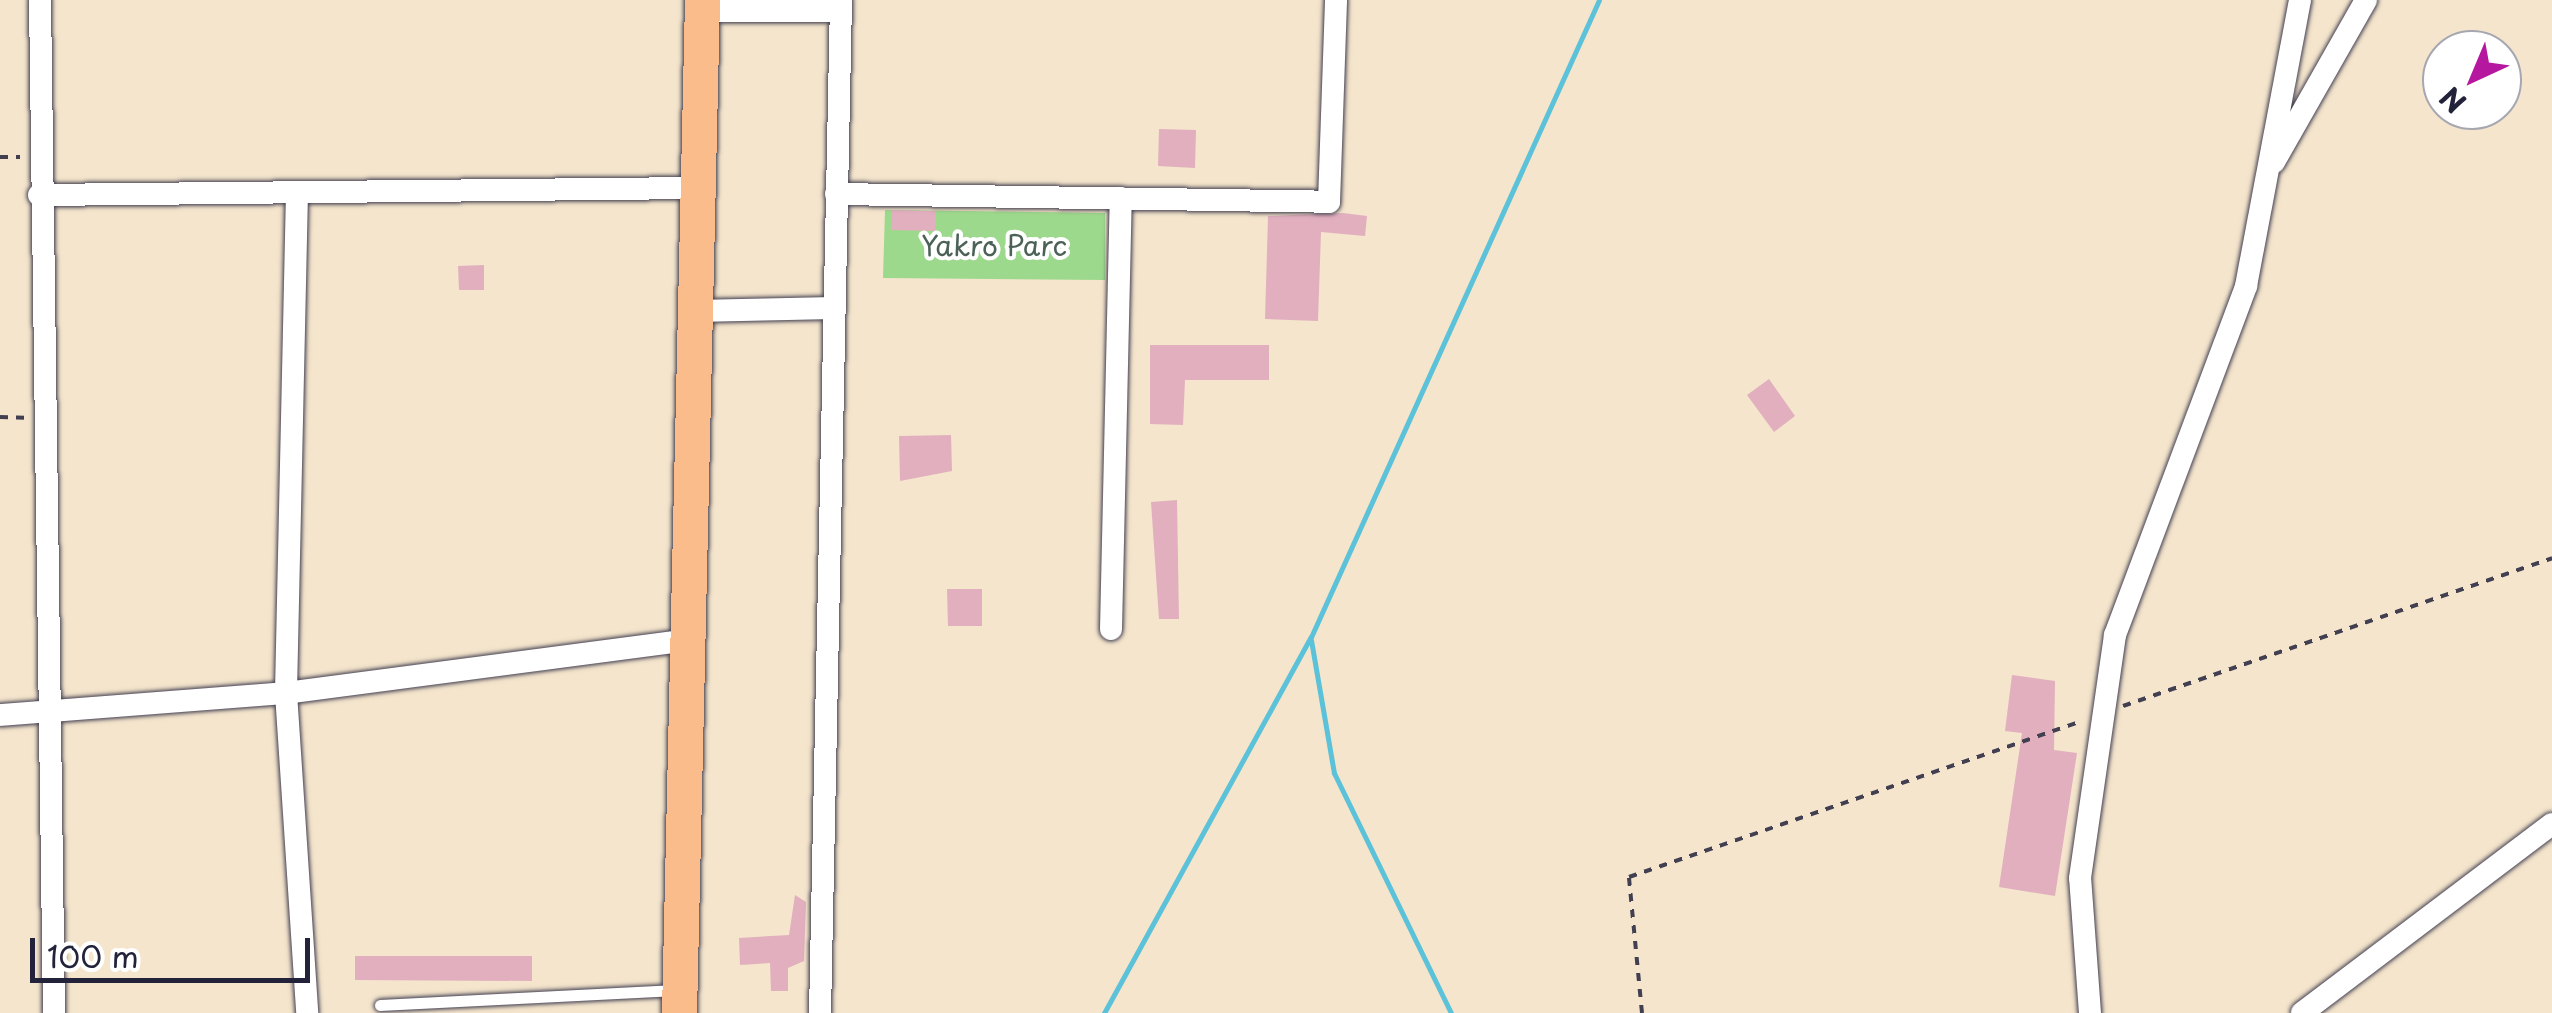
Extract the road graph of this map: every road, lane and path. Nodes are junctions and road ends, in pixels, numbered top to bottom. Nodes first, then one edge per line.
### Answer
1 (40, 0) edge
2 (1336, 0) edge
3 (2300, 0) edge
4 (2366, 0) edge
5 (841, 5) edge
6 (702, 6) edge
7 (39, 156) junction
8 (0, 157) edge
9 (2274, 162) junction
10 (698, 188) junction
11 (297, 192) junction
12 (836, 194) junction
13 (39, 195) junction
14 (1120, 198) junction
15 (834, 308) junction
16 (695, 311) junction
17 (0, 417) edge
18 (41, 419) junction
19 (2552, 558) edge
20 (1111, 629) dead end
21 (689, 640) junction
22 (286, 692) junction
23 (2118, 708) dead end
24 (50, 710) junction
25 (2100, 714) dead end
26 (0, 715) edge
27 (2552, 824) edge
28 (680, 1002) edge
29 (380, 1005) dead end
30 (54, 1013) edge
31 (307, 1013) edge
32 (820, 1013) edge
33 (1642, 1013) edge
34 (2090, 1013) edge
35 (2302, 1013) edge

1 - 7 street
2 - 14 street
3 - 9 street
4 - 9 street
5 - 6 street
5 - 12 street
6 - 10 highway
7 - 8 path
7 - 13 street
9 - 34 street
10 - 11 street
10 - 16 highway
11 - 13 street
11 - 22 street
12 - 14 street
12 - 15 street
13 - 18 street
14 - 20 street
15 - 16 street
15 - 32 street
16 - 21 highway
17 - 18 path
18 - 24 street
19 - 23 path
21 - 22 street
21 - 28 highway
22 - 24 street
22 - 31 street
24 - 26 street
24 - 30 street
25 - 33 path
27 - 35 street
28 - 29 lane

